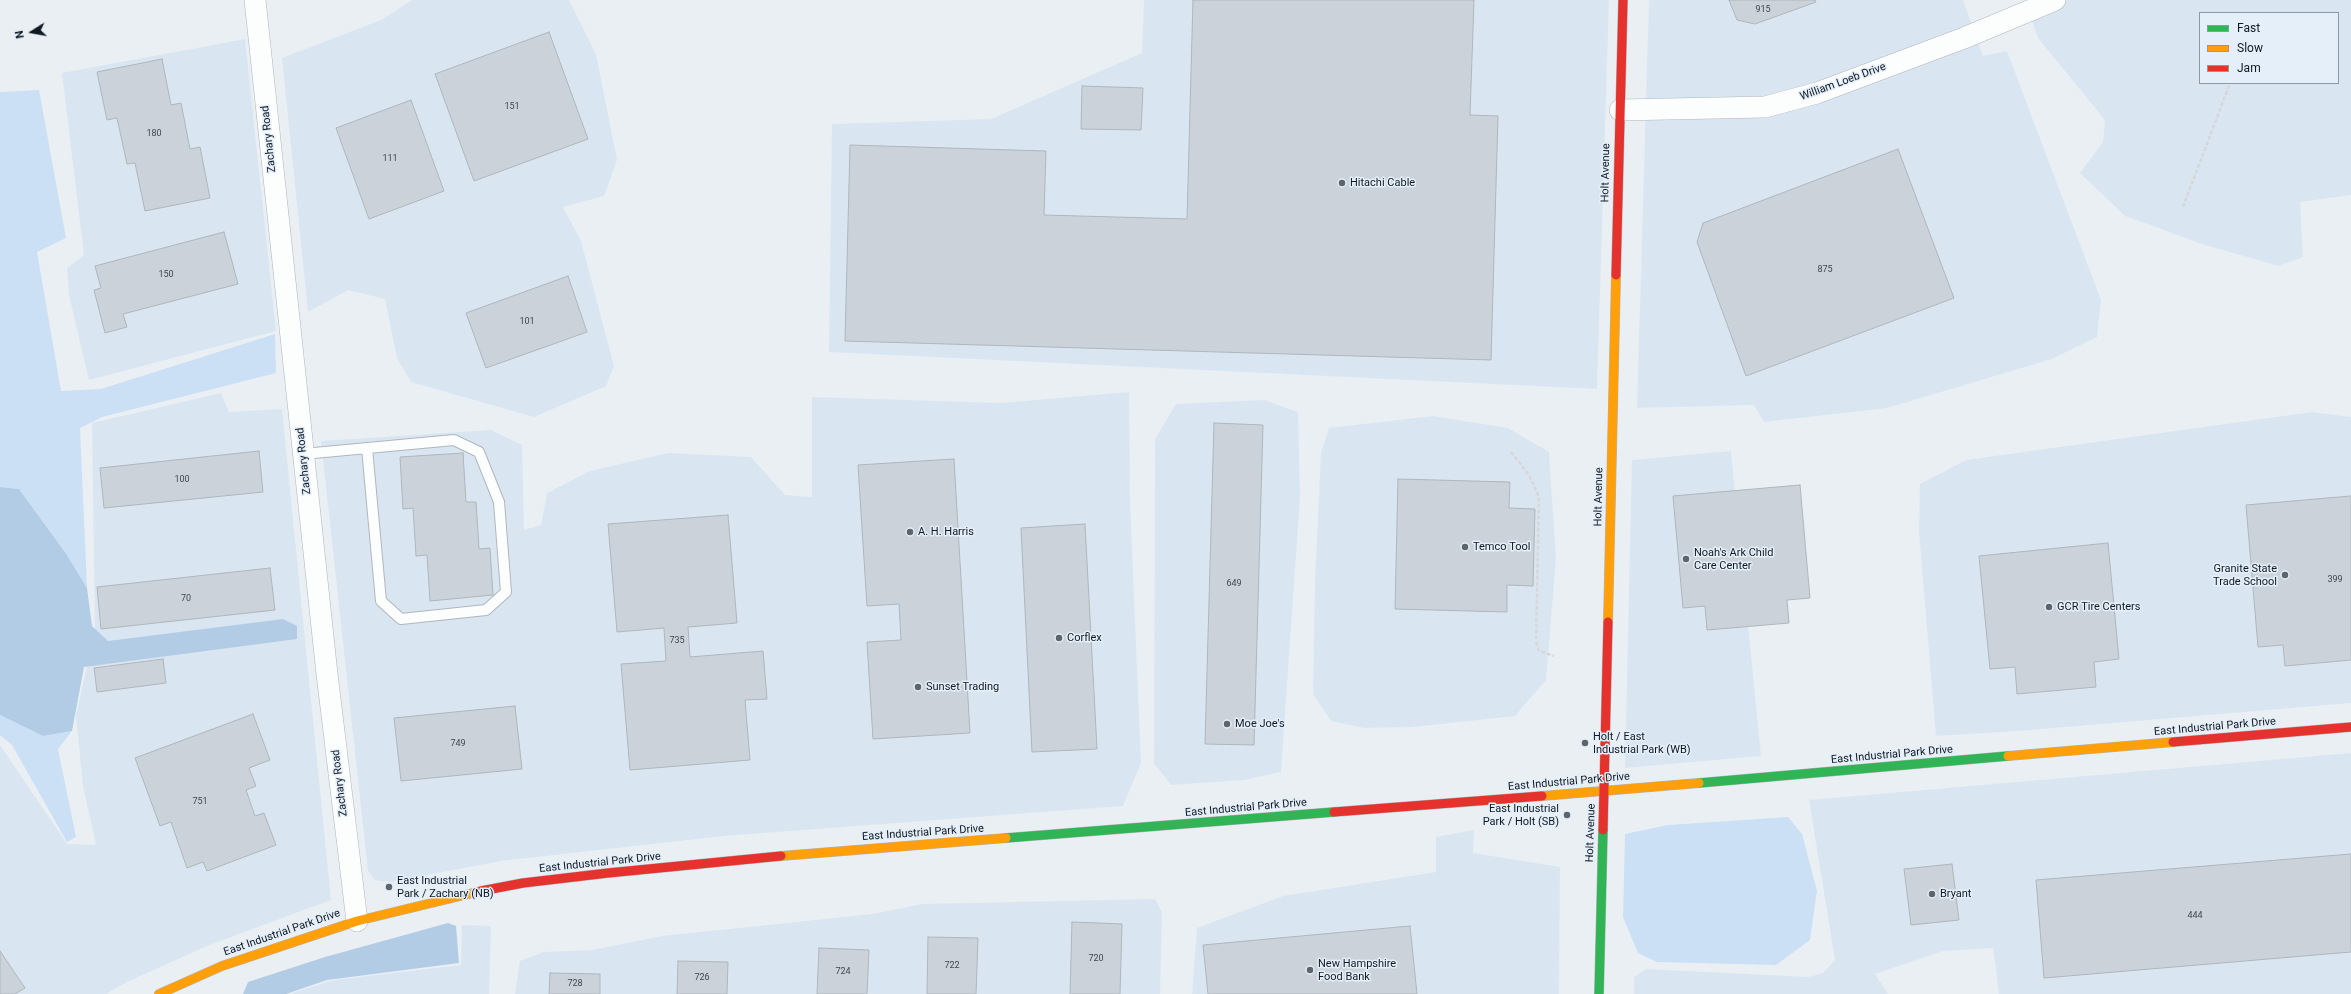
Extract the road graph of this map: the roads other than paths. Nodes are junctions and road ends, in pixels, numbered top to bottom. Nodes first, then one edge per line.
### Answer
1 (255, 0) edge
2 (1623, 0) edge
3 (2055, 0) edge
4 (1620, 110) junction
5 (367, 448) junction
6 (303, 454) junction
7 (2351, 727) edge
8 (1604, 791) junction
9 (357, 921) junction
10 (165, 993) edge
11 (1599, 994) edge

1 - 6 street, Zachary Road
2 - 4 street, Holt Avenue
3 - 4 street, William Loeb Drive
4 - 8 street, Holt Avenue
5 - 5 lane
5 - 6 lane
6 - 9 street, Zachary Road
7 - 8 street, East Industrial Park Drive
8 - 9 street, East Industrial Park Drive
8 - 11 street, Holt Avenue
9 - 10 street, East Industrial Park Drive

